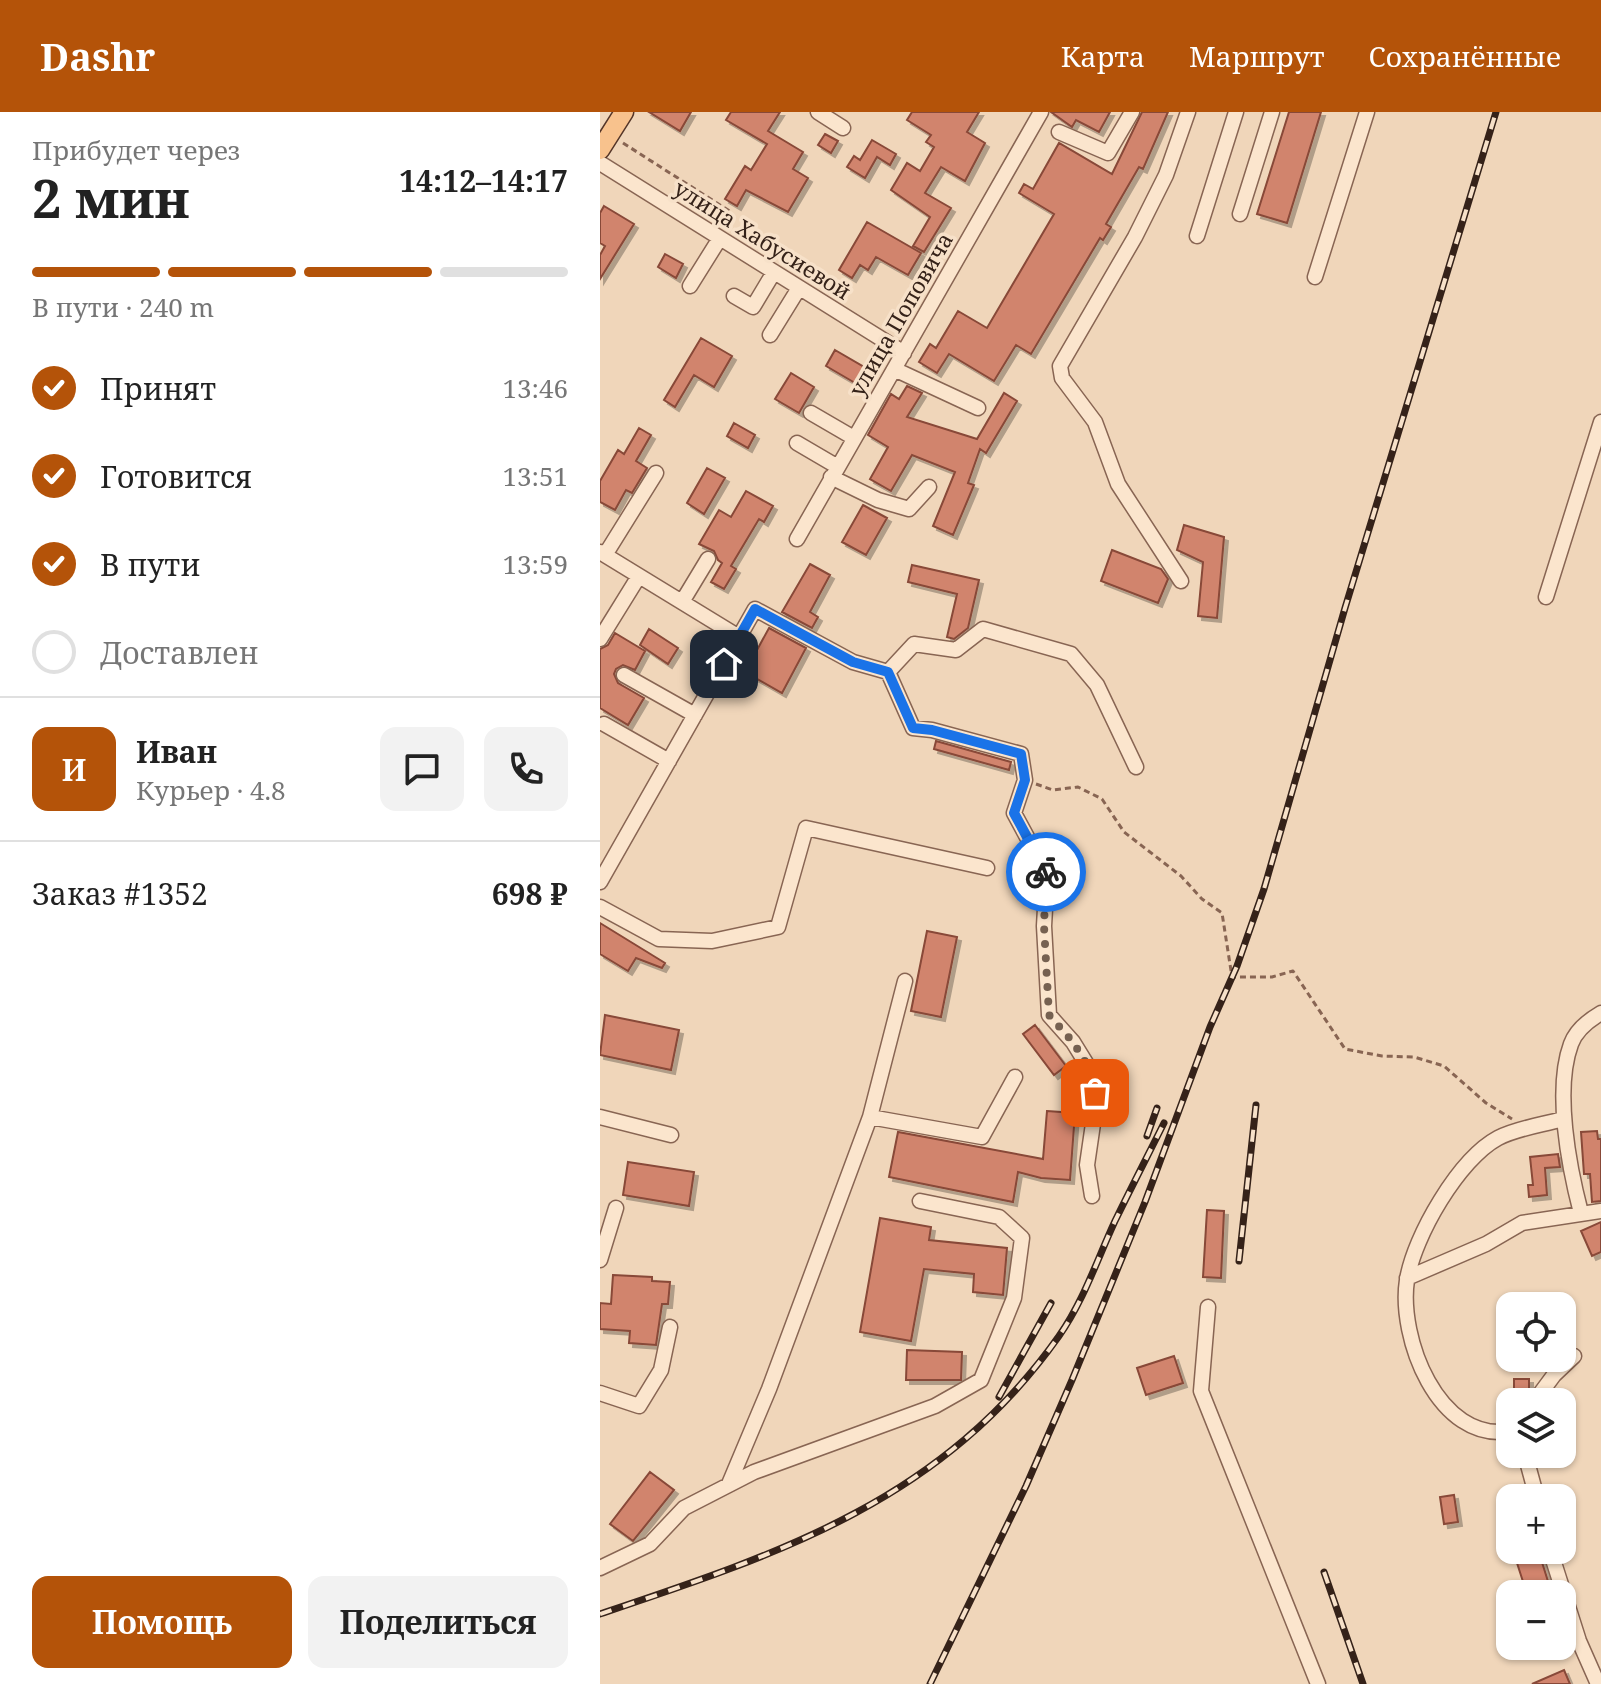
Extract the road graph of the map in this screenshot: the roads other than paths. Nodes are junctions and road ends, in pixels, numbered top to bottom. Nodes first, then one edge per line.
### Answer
1 (624, 112) edge
2 (818, 112) edge
3 (1041, 112) edge
4 (1132, 112) edge
5 (1188, 112) edge
6 (1236, 112) edge
7 (1272, 112) edge
8 (1367, 112) edge
9 (843, 128) dead end
10 (1059, 132) dead end
11 (605, 143) edge
12 (600, 163) edge
13 (1240, 214) dead end
14 (1197, 236) dead end
15 (720, 238) junction
16 (774, 272) junction
17 (1315, 277) dead end
18 (690, 286) dead end
19 (799, 288) junction
20 (734, 296) dead end
21 (770, 335) dead end
22 (904, 353) junction
23 (894, 369) junction
24 (978, 408) dead end
25 (811, 413) dead end
26 (1601, 422) edge
27 (854, 438) junction
28 (797, 443) dead end
29 (834, 472) junction
30 (656, 473) dead end
31 (929, 487) dead end
32 (797, 539) dead end
33 (603, 554) edge
34 (708, 559) dead end
35 (639, 576) junction
36 (1181, 581) dead end
37 (1546, 597) dead end
38 (682, 602) junction
39 (739, 637) junction
40 (600, 639) edge
41 (888, 672) junction
42 (624, 675) dead end
43 (695, 715) junction
44 (604, 724) dead end
45 (669, 761) junction
46 (1136, 767) dead end
47 (987, 868) dead end
48 (601, 877) edge
49 (600, 907) edge
50 (905, 981) dead end
51 (1601, 1013) edge
52 (1015, 1077) dead end
53 (600, 1117) edge
54 (870, 1117) junction
55 (1563, 1119) junction
56 (671, 1135) dead end
57 (1092, 1196) dead end
58 (920, 1201) dead end
59 (616, 1208) dead end
60 (1601, 1211) edge
61 (1581, 1213) junction
62 (600, 1260) edge
63 (1407, 1278) junction
64 (1208, 1307) dead end
65 (670, 1327) dead end
66 (1557, 1372) edge
67 (1544, 1388) edge
68 (600, 1393) edge
69 (1496, 1432) edge
70 (729, 1484) junction
71 (1554, 1564) edge
72 (600, 1568) edge
73 (1318, 1684) edge
74 (1598, 1684) edge

1 - 11 main road
2 - 9 street
3 - 22 street, улица Поповича
4 - 10 street
5 - 36 street
6 - 14 street
7 - 13 street
8 - 17 street
12 - 15 street, улица Хабусиевой
15 - 16 street, улица Хабусиевой
15 - 18 street
16 - 19 street, улица Хабусиевой
16 - 20 street
19 - 21 street
19 - 22 street, улица Хабусиевой
22 - 23 street, улица Поповича
23 - 24 street
23 - 27 street, улица Поповича
25 - 27 street
26 - 37 street
27 - 29 street, улица Поповича
28 - 29 street
29 - 31 street
29 - 32 street, улица Поповича
30 - 33 street
33 - 35 street
34 - 38 street
35 - 38 street
35 - 40 street
38 - 39 street
39 - 41 street
39 - 43 street
41 - 46 street
41 - 57 street
42 - 43 street
43 - 45 street
44 - 45 street
45 - 48 street
47 - 49 street
50 - 54 street
51 - 55 street
52 - 54 street
53 - 56 street
54 - 70 street
55 - 61 street
55 - 63 street
58 - 70 street
59 - 62 street
60 - 61 street
61 - 63 street
63 - 69 street
64 - 73 street
65 - 68 street
66 - 67 street
70 - 72 street
71 - 74 street

